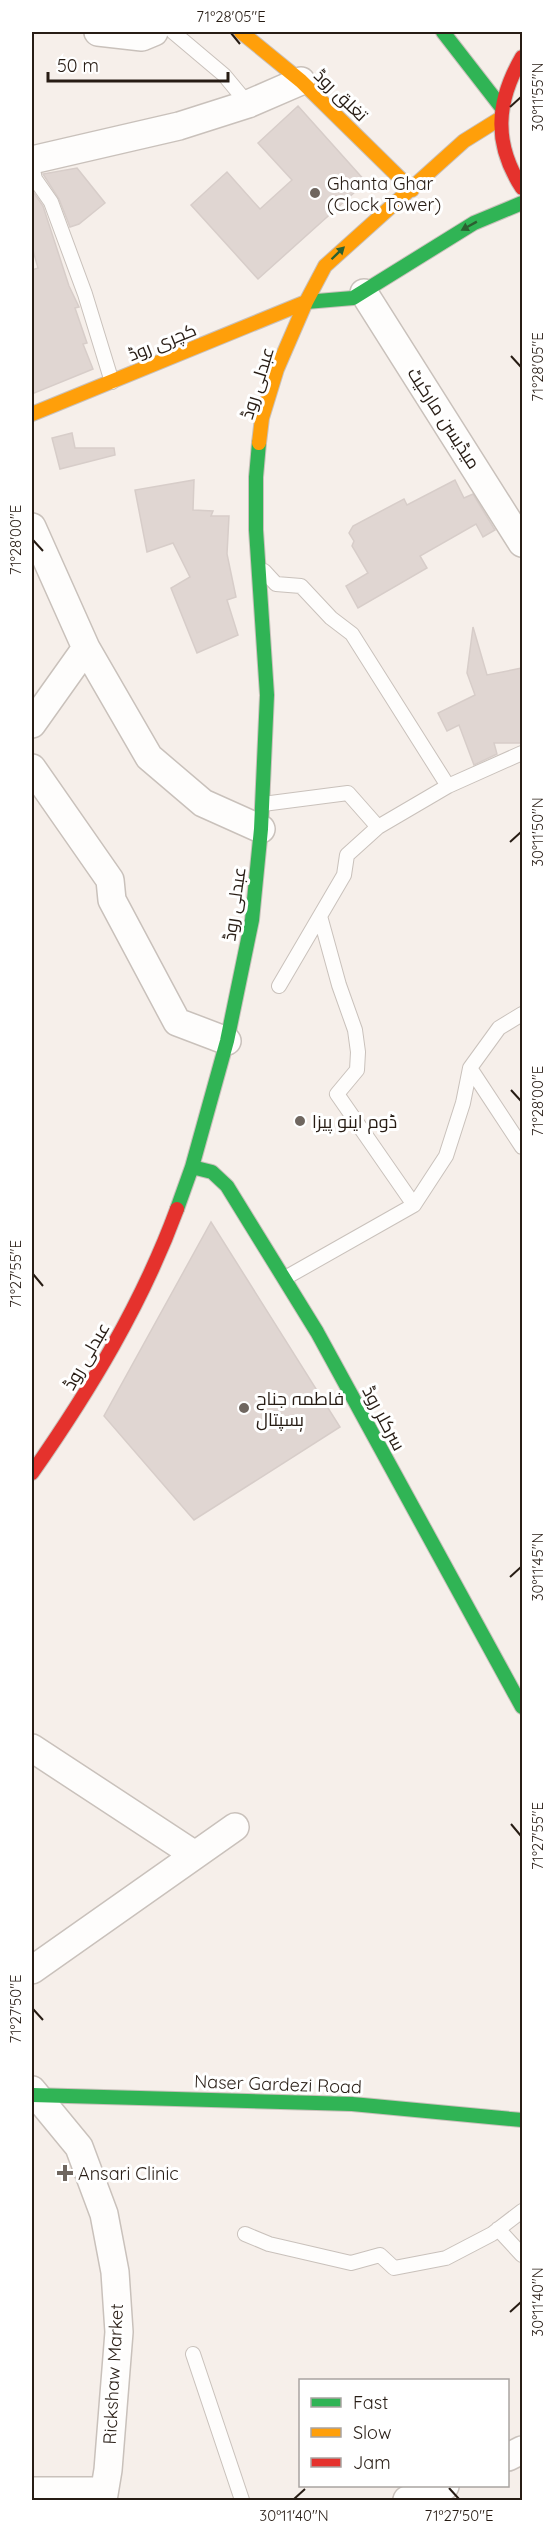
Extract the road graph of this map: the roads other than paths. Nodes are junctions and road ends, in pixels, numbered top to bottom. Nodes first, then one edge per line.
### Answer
1 (98, 32) edge
2 (154, 32) edge
3 (173, 32) edge
4 (241, 32) edge
5 (443, 32) edge
6 (522, 57) edge
7 (301, 81) junction
8 (248, 104) junction
9 (501, 113) junction
10 (32, 160) edge
11 (32, 166) edge
12 (522, 188) edge
13 (412, 190) junction
14 (522, 203) edge
15 (364, 293) junction
16 (306, 302) junction
17 (112, 382) junction
18 (32, 414) edge
19 (32, 527) edge
20 (522, 543) edge
21 (259, 565) junction
22 (86, 648) junction
23 (32, 724) edge
24 (522, 753) edge
25 (32, 768) edge
26 (448, 786) junction
27 (262, 816) junction
28 (378, 827) junction
29 (320, 916) junction
30 (279, 986) dead end
31 (522, 1014) edge
32 (227, 1041) junction
33 (470, 1068) junction
34 (522, 1147) edge
35 (192, 1167) junction
36 (414, 1205) junction
37 (285, 1278) junction
38 (32, 1473) edge
39 (522, 1707) edge
40 (32, 1748) edge
41 (235, 1827) dead end
42 (195, 1855) junction
43 (32, 1970) edge
44 (33, 2094) edge
45 (522, 2120) edge
46 (522, 2211) edge
47 (498, 2229) junction
48 (245, 2234) dead end
49 (522, 2255) edge
50 (193, 2354) dead end
51 (442, 2487) edge
52 (32, 2491) edge
53 (104, 2496) edge
54 (242, 2500) edge
55 (407, 2500) edge

1 - 2 street
3 - 8 lane
4 - 7 main road, تغلق روڈ
5 - 9 main road
6 - 9 main road
7 - 8 street
7 - 13 main road, تغلق روڈ
8 - 10 street
9 - 12 main road
9 - 13 main road, عبدلی روڈ
11 - 17 lane
16 -> 13 main road, عبدلی روڈ
14 -> 15 main road
15 - 16 main road
15 - 20 street, میڈیسن مارکیٹ
16 - 17 main road, کچری روڈ
16 - 21 main road, عبدلی روڈ
17 - 18 main road, کچری روڈ
19 - 22 street
21 - 26 lane
21 - 27 main road, عبدلی روڈ
22 - 23 street
22 - 27 street
24 - 26 lane
25 - 32 street
26 - 28 lane
27 - 28 lane
27 - 32 main road, عبدلی روڈ
28 - 29 lane
29 - 30 lane
29 - 36 lane
31 - 33 lane
32 - 35 main road, عبدلی روڈ
33 - 34 lane
33 - 36 lane
35 - 37 main road, سرکلر روڈ
35 - 38 main road, عبدلی روڈ
36 - 37 lane
37 - 39 main road, سرکلر روڈ
40 - 42 street
41 - 42 street
42 - 43 street
44 - 45 main road, Naser Gardezi Road
44 - 53 street, Rickshaw Market
46 - 47 lane
47 - 48 lane
47 - 49 lane
50 - 54 lane
51 - 55 street
52 - 53 street

